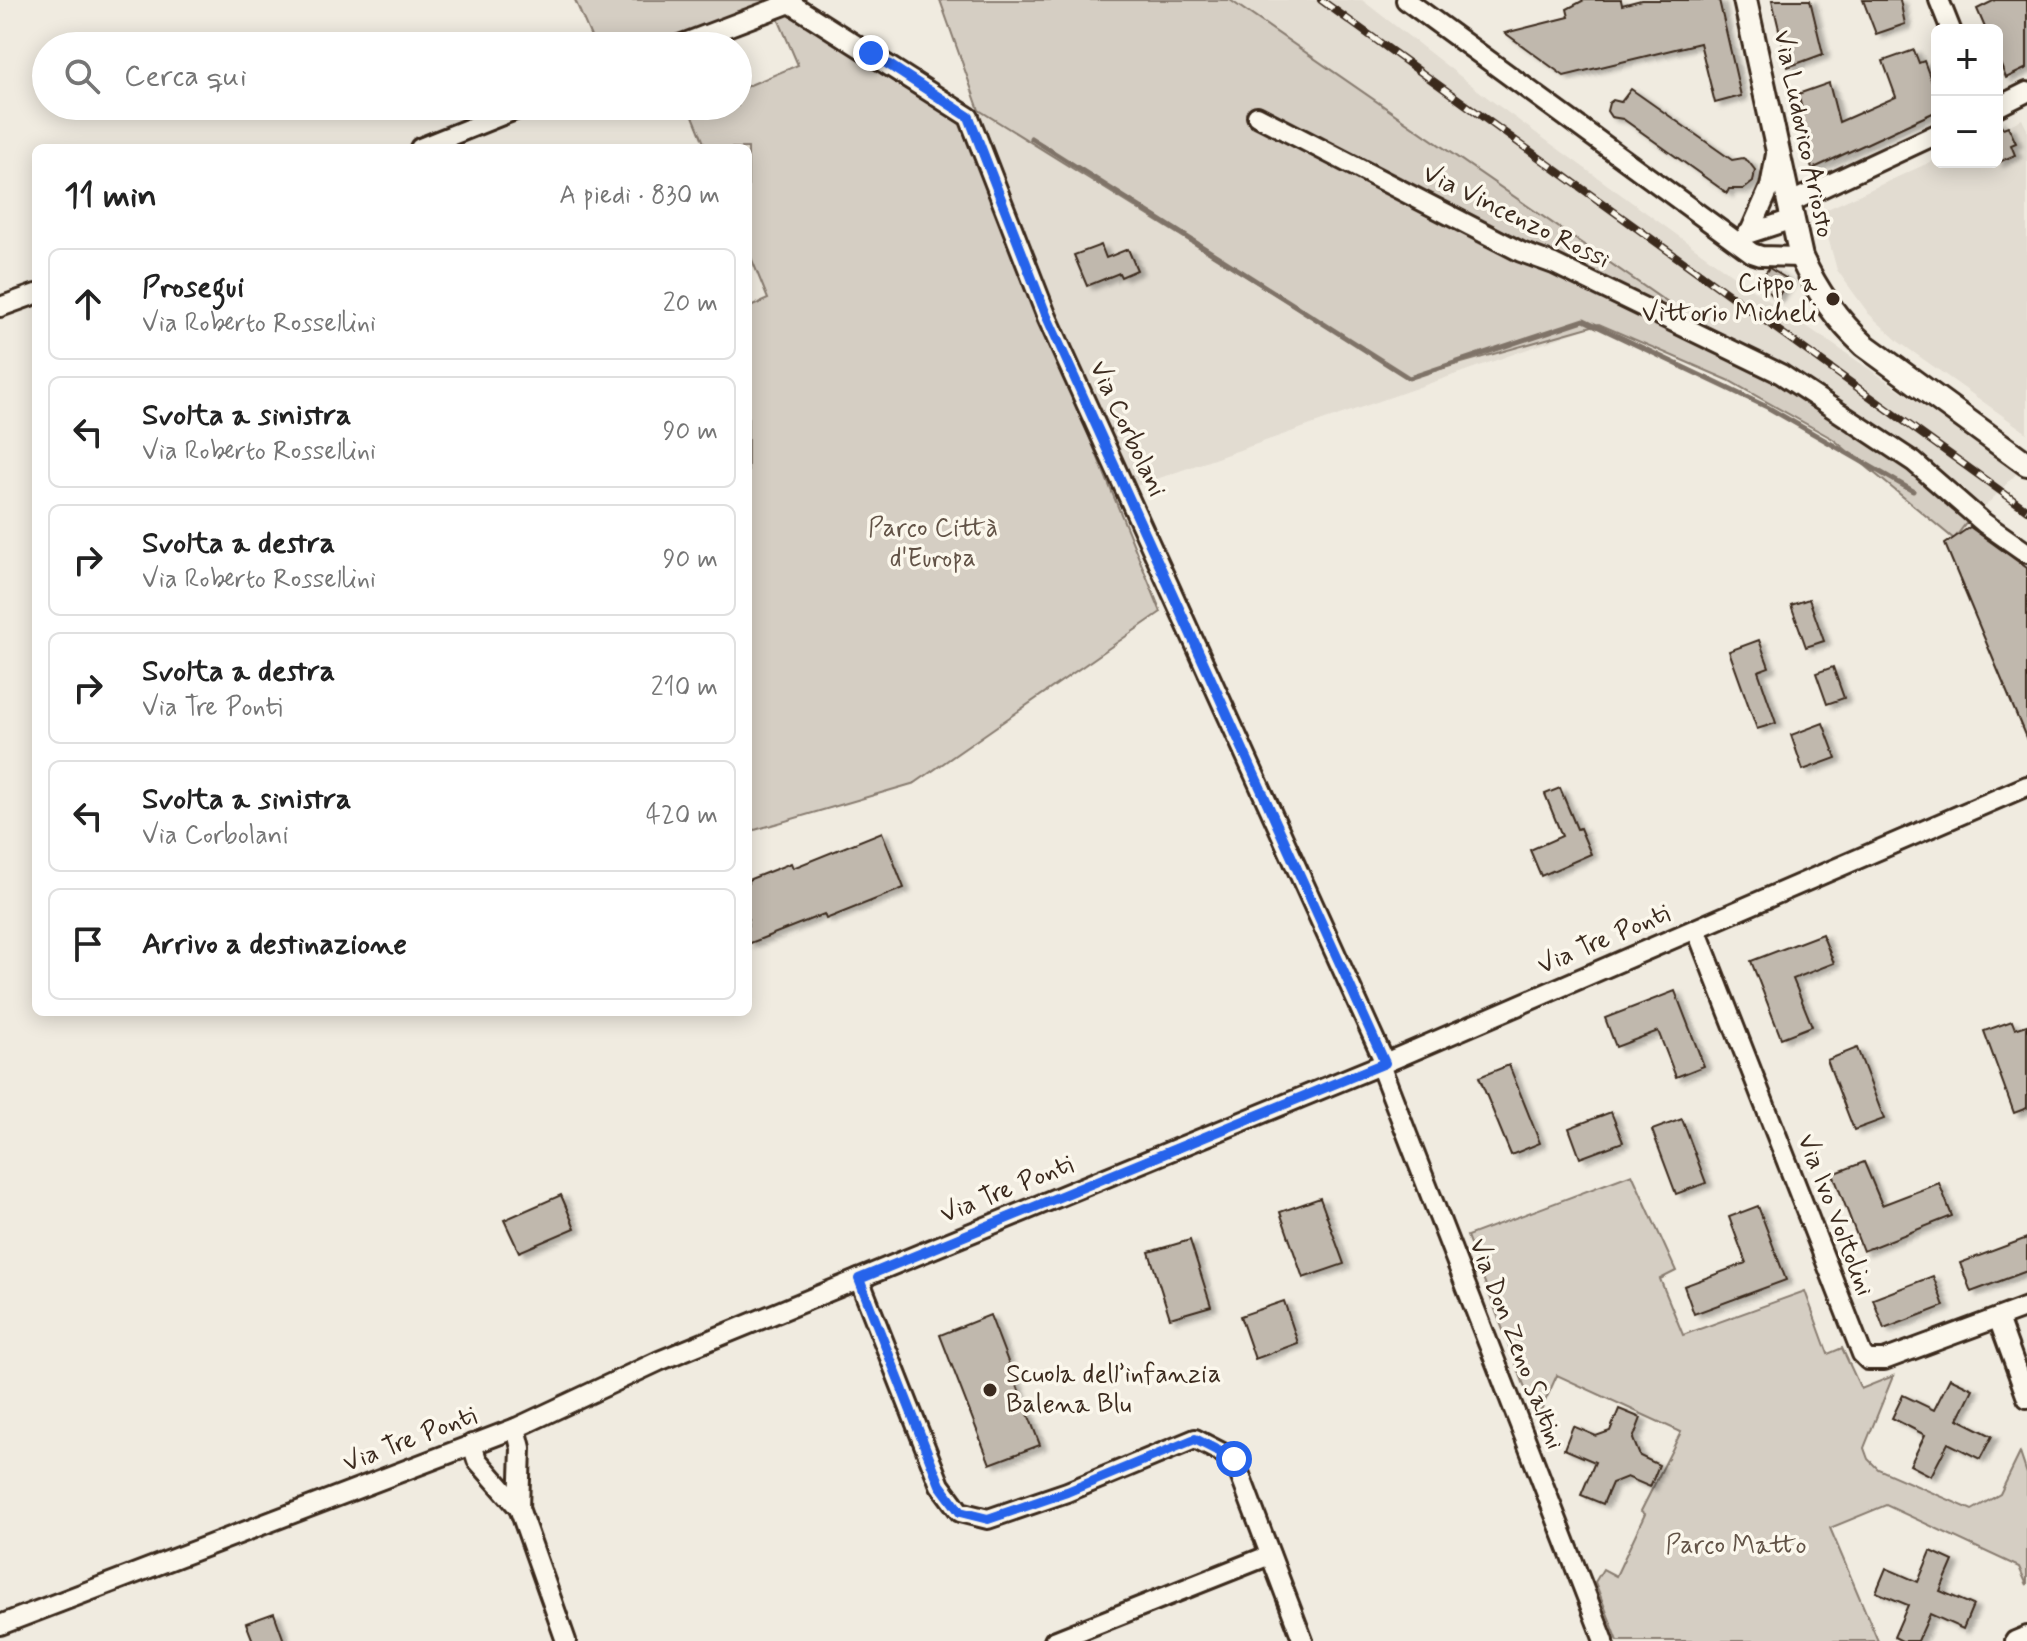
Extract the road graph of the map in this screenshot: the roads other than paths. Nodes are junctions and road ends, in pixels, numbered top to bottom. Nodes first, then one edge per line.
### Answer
1 (1406, 0) edge
2 (1745, 0) edge
3 (1939, 0) edge
4 (1949, 24) edge
5 (714, 32) edge
6 (2027, 92) edge
7 (2003, 104) edge
8 (1257, 116) dead end
9 (490, 120) edge
10 (1931, 137) edge
11 (430, 144) edge
12 (1778, 148) junction
13 (1791, 211) junction
14 (1750, 232) junction
15 (1729, 237) junction
16 (1801, 257) junction
17 (32, 295) edge
18 (0, 307) edge
19 (2027, 464) edge
20 (2027, 553) edge
21 (2027, 786) edge
22 (1696, 929) junction
23 (1383, 1064) junction
24 (859, 1279) junction
25 (2027, 1307) edge
26 (1998, 1318) junction
27 (2027, 1398) edge
28 (516, 1428) junction
29 (472, 1444) junction
30 (519, 1508) junction
31 (1270, 1555) junction
32 (0, 1625) edge
33 (2027, 1636) edge
34 (566, 1641) edge
35 (1054, 1641) edge
36 (1303, 1641) edge
37 (1604, 1641) edge
38 (2015, 1641) edge

1 - 15 street
2 - 12 main road, Via Ludovico Ariosto
3 - 4 street
5 - 23 street, Via Corbolani
6 - 7 street
8 - 20 street, Via Vincenzo Rossi
9 - 11 street
10 - 13 street
12 - 13 main road, Via Ludovico Ariosto
12 - 14 street
13 - 14 street
13 - 16 main road, Via Ludovico Ariosto
14 - 15 street
15 - 16 street
16 - 19 main road, Via Ludovico Ariosto
17 - 18 street
21 - 22 street, Via Tre Ponti
22 - 23 street, Via Tre Ponti
22 - 26 street, Via Ivo Voltolini
23 - 24 street, Via Tre Ponti
23 - 37 street, Via Don Zeno Saltini
24 - 28 street, Via Tre Ponti
24 - 31 street
25 - 26 street, Via Ivo Voltolini
26 - 27 street
28 - 29 street, Via Tre Ponti
28 - 30 street
29 - 30 street
29 - 32 street, Via Tre Ponti
30 - 34 street
31 - 35 street
31 - 36 street
33 - 38 street

